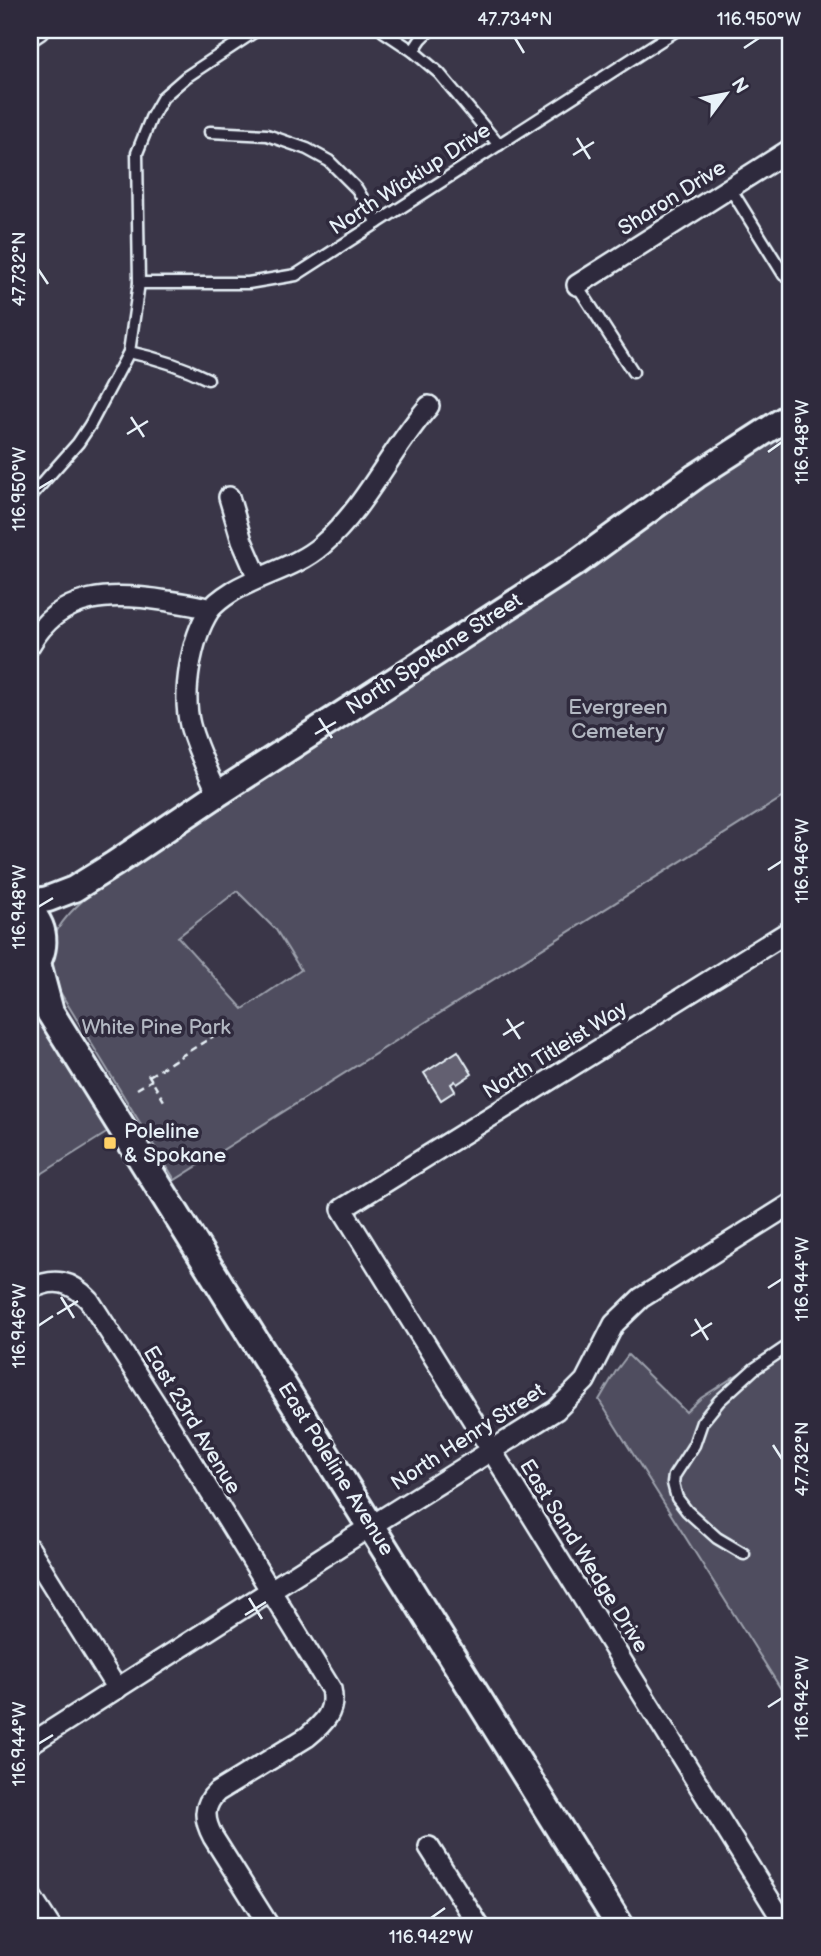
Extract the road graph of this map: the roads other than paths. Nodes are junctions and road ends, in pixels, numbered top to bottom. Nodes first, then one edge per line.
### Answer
1 (39, 30) edge
2 (257, 30) edge
3 (430, 30) edge
4 (383, 32) dead end
5 (669, 32) edge
6 (30, 36) edge
7 (414, 51) junction
8 (210, 132) dead end
9 (499, 145) junction
10 (791, 149) edge
11 (730, 188) junction
12 (377, 223) junction
13 (784, 275) dead end
14 (139, 283) junction
15 (578, 285) joint
16 (129, 352) junction
17 (632, 372) dead end
18 (208, 379) dead end
19 (429, 406) dead end
20 (791, 415) edge
21 (33, 492) edge
22 (229, 497) dead end
23 (258, 578) junction
24 (210, 609) junction
25 (30, 645) edge
26 (218, 794) junction
27 (74, 890) junction
28 (30, 903) edge
29 (30, 912) edge
30 (791, 930) edge
31 (36, 957) edge
32 (30, 995) edge
33 (50, 1012) junction
34 (791, 1205) edge
35 (342, 1209) joint
36 (30, 1289) edge
37 (791, 1344) edge
38 (492, 1452) junction
39 (371, 1526) junction
40 (30, 1549) edge
41 (744, 1554) dead end
42 (269, 1591) junction
43 (117, 1689) junction
44 (30, 1744) edge
45 (429, 1847) dead end
46 (30, 1895) edge
47 (50, 1926) edge
48 (269, 1926) edge
49 (479, 1926) edge
50 (620, 1926) edge
51 (786, 1926) edge

1 - 6 street
2 - 14 lane
3 - 7 lane
4 - 7 lane
5 - 9 lane, North Wickiup Drive
7 - 9 lane
8 - 12 lane
9 - 12 lane, North Wickiup Drive
10 - 11 street, Sharon Drive
11 - 13 lane
11 - 15 street, Sharon Drive
12 - 14 lane, North Wickiup Drive
14 - 16 lane
15 - 17 lane
16 - 18 lane
16 - 21 lane
19 - 23 street
20 - 26 street, North Spokane Street
22 - 23 street
23 - 24 street
24 - 25 street
24 - 26 street
26 - 27 street, North Spokane Street
27 - 28 street, North Spokane Street
27 - 31 street, North Spokane Street
29 - 31 main road, East Poleline Avenue
30 - 35 street, North Titleist Way
31 - 33 main road, East Poleline Avenue
32 - 33 main road, East Poleline Avenue
33 - 39 main road, East Poleline Avenue
34 - 38 street, North Henry Street
35 - 38 street, East Sand Wedge Drive
36 - 42 street, East 23rd Avenue
37 - 41 lane
38 - 39 street, North Henry Street
38 - 51 street, East Sand Wedge Drive
39 - 42 street, North Henry Street
39 - 50 main road, East Poleline Avenue
40 - 43 street
42 - 43 street, North Henry Street
42 - 48 street, East 23rd Avenue
43 - 44 street, North Henry Street
45 - 49 street
46 - 47 street

